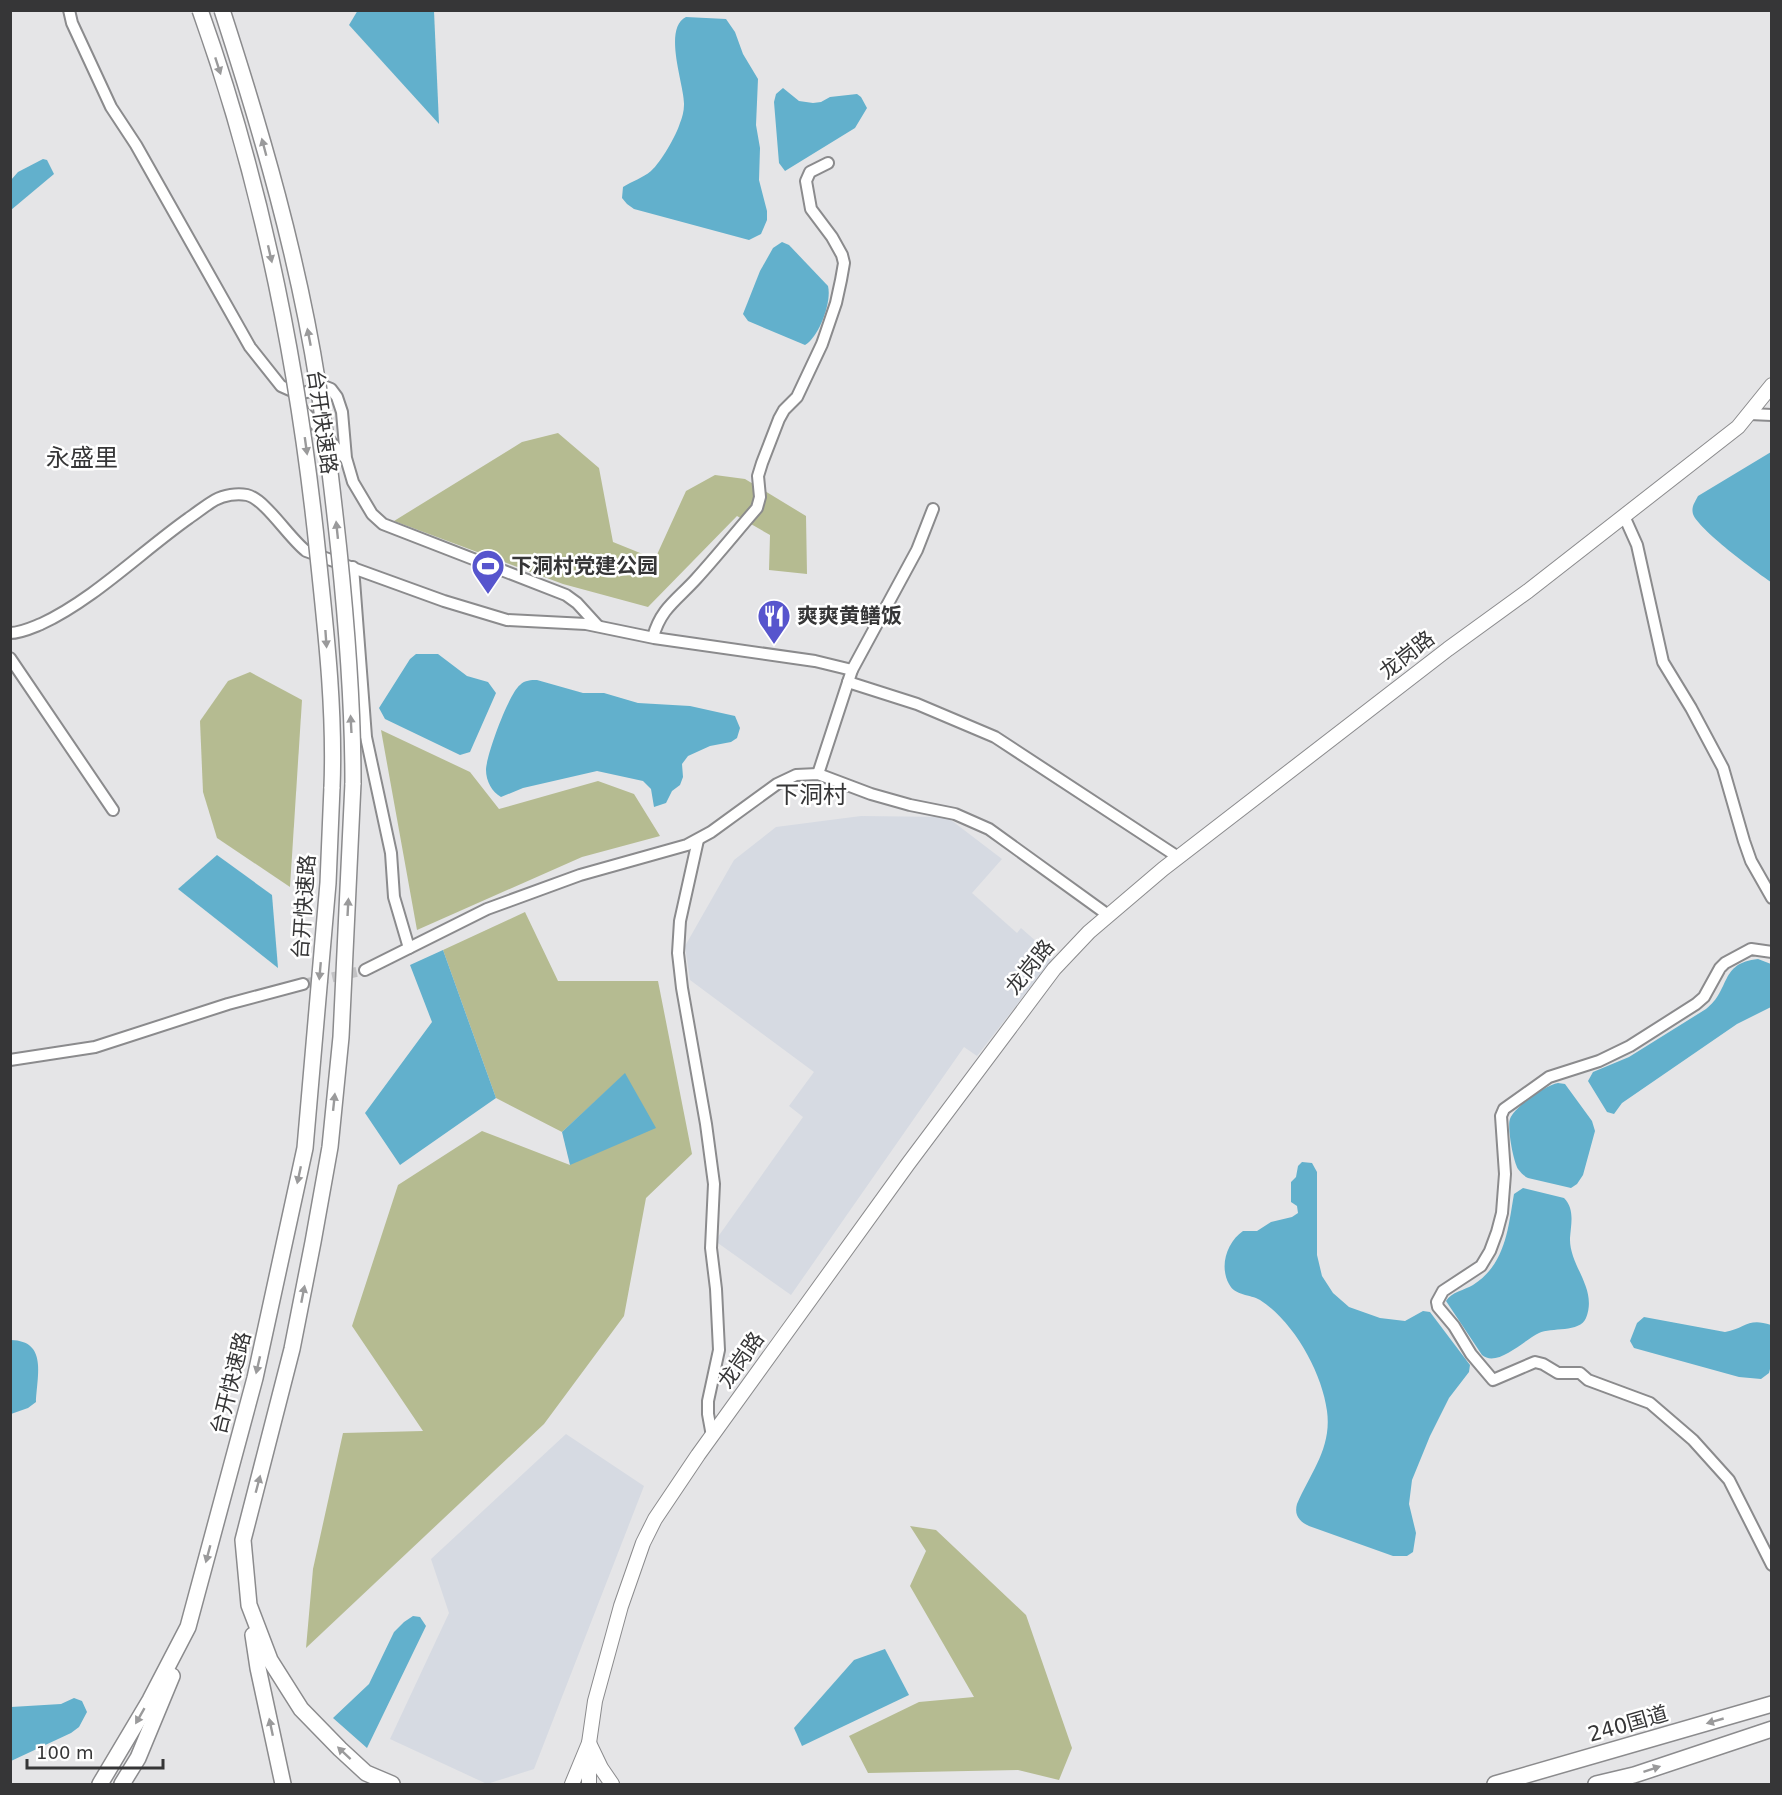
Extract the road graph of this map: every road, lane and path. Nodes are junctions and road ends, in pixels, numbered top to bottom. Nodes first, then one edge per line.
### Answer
1 (69, 10) edge
2 (200, 10) edge
3 (222, 10) edge
4 (828, 162) dead end
5 (1772, 385) edge
6 (281, 386) junction
7 (1750, 414) junction
8 (1772, 415) edge
9 (345, 458) junction
10 (933, 509) dead end
11 (1624, 516) junction
12 (353, 567) junction
13 (598, 626) junction
14 (10, 633) edge
15 (653, 637) junction
16 (10, 658) edge
17 (852, 670) junction
18 (848, 682) junction
19 (818, 774) junction
20 (113, 810) dead end
21 (698, 840) junction
22 (1178, 857) junction
23 (1772, 898) edge
24 (1108, 915) junction
25 (409, 948) junction
26 (1772, 952) edge
27 (365, 970) tunnel mouth
28 (303, 984) tunnel mouth
29 (10, 1060) edge
30 (712, 1436) junction
31 (1772, 1565) edge
32 (188, 1627) junction
33 (264, 1664) junction
34 (1772, 1704) edge
35 (1772, 1729) edge
36 (589, 1743) junction
37 (100, 1785) edge
38 (122, 1785) edge
39 (283, 1785) edge
40 (392, 1785) edge
41 (572, 1785) edge
42 (589, 1785) edge
43 (612, 1785) edge
44 (1495, 1785) edge
45 (1596, 1785) edge

1 - 6 street
2 -> 32 highway, 台开快速路, bridge
33 -> 3 highway, 台开快速路, bridge
4 - 15 street
5 - 7 main road, 龙岗路
6 - 9 street
6 - 9 street
7 - 8 street
7 - 11 main road, 龙岗路
9 - 13 street
10 - 17 street
11 - 22 main road, 龙岗路
11 - 23 street
12 - 13 street
12 - 14 street
12 - 25 street
13 - 15 street
15 - 17 street
16 - 20 street
17 - 18 street
18 - 19 street
18 - 22 street
19 - 21 street
19 - 24 street
21 - 25 street
21 - 30 street
22 - 24 main road, 龙岗路
24 - 30 main road, 龙岗路
25 - 27 street
26 - 31 street
28 - 29 street
30 - 36 main road, 龙岗路
32 -> 37 highway, 台开快速路
32 - 38 highway
39 -> 33 highway
40 -> 33 highway
34 -> 44 highway, 240国道
45 -> 35 highway
36 - 41 main road
36 - 42 main road, 龙岗路
36 - 43 main road

